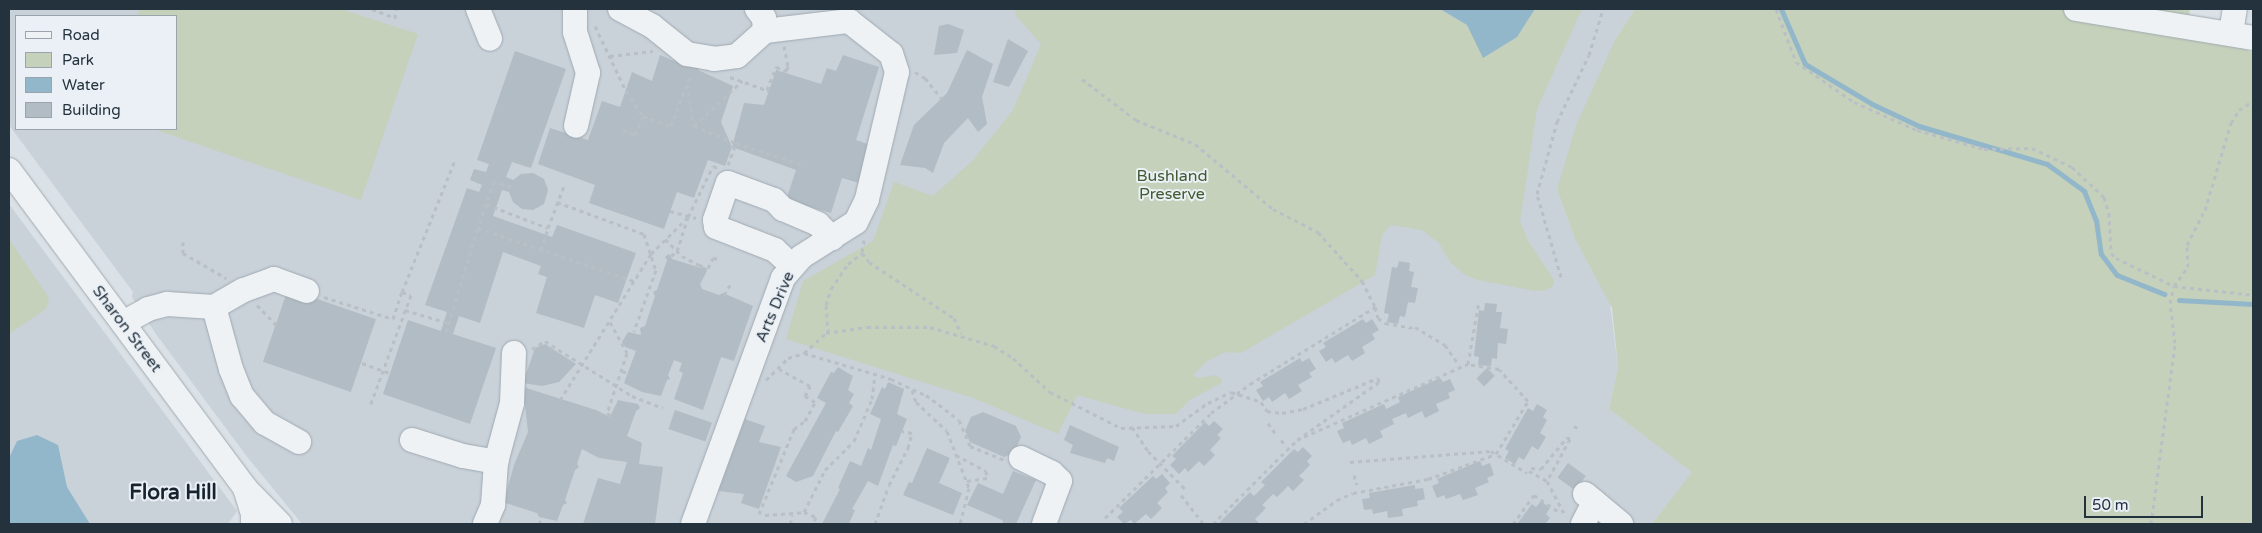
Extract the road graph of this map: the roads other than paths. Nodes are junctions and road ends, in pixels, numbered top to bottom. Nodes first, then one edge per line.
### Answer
1 (478, 9) edge
2 (575, 9) edge
3 (620, 9) edge
4 (757, 9) edge
5 (2076, 9) edge
6 (2235, 9) edge
7 (851, 15) edge
8 (773, 31) junction
9 (2242, 36) edge
10 (490, 39) dead end
11 (576, 126) dead end
12 (9, 170) edge
13 (832, 238) junction
14 (792, 266) junction
15 (308, 291) road end
16 (214, 307) junction
17 (123, 323) junction
18 (514, 353) road end
19 (412, 440) dead end
20 (299, 442) dead end
21 (1022, 458) road end
22 (496, 462) junction
23 (245, 488) junction
24 (1574, 520) edge
25 (253, 524) edge
26 (280, 524) edge
27 (485, 524) edge
28 (693, 524) edge
29 (1044, 524) edge
30 (1621, 524) edge

1 - 10 street
2 - 11 street
3 - 8 street
4 - 8 street
5 - 9 street
6 - 9 street
7 - 8 street
7 - 13 street, Arts Drive
12 - 17 street, Sharon Street
13 - 14 street, Arts Drive
13 - 14 street
14 - 28 street, Arts Drive
15 - 16 street
16 - 17 street
16 - 20 street
17 - 23 street, Sharon Street
18 - 22 street
19 - 22 street
21 - 29 street
22 - 27 street
23 - 25 street, Sharon Street
23 - 26 street, Sharon Street
24 - 30 street

